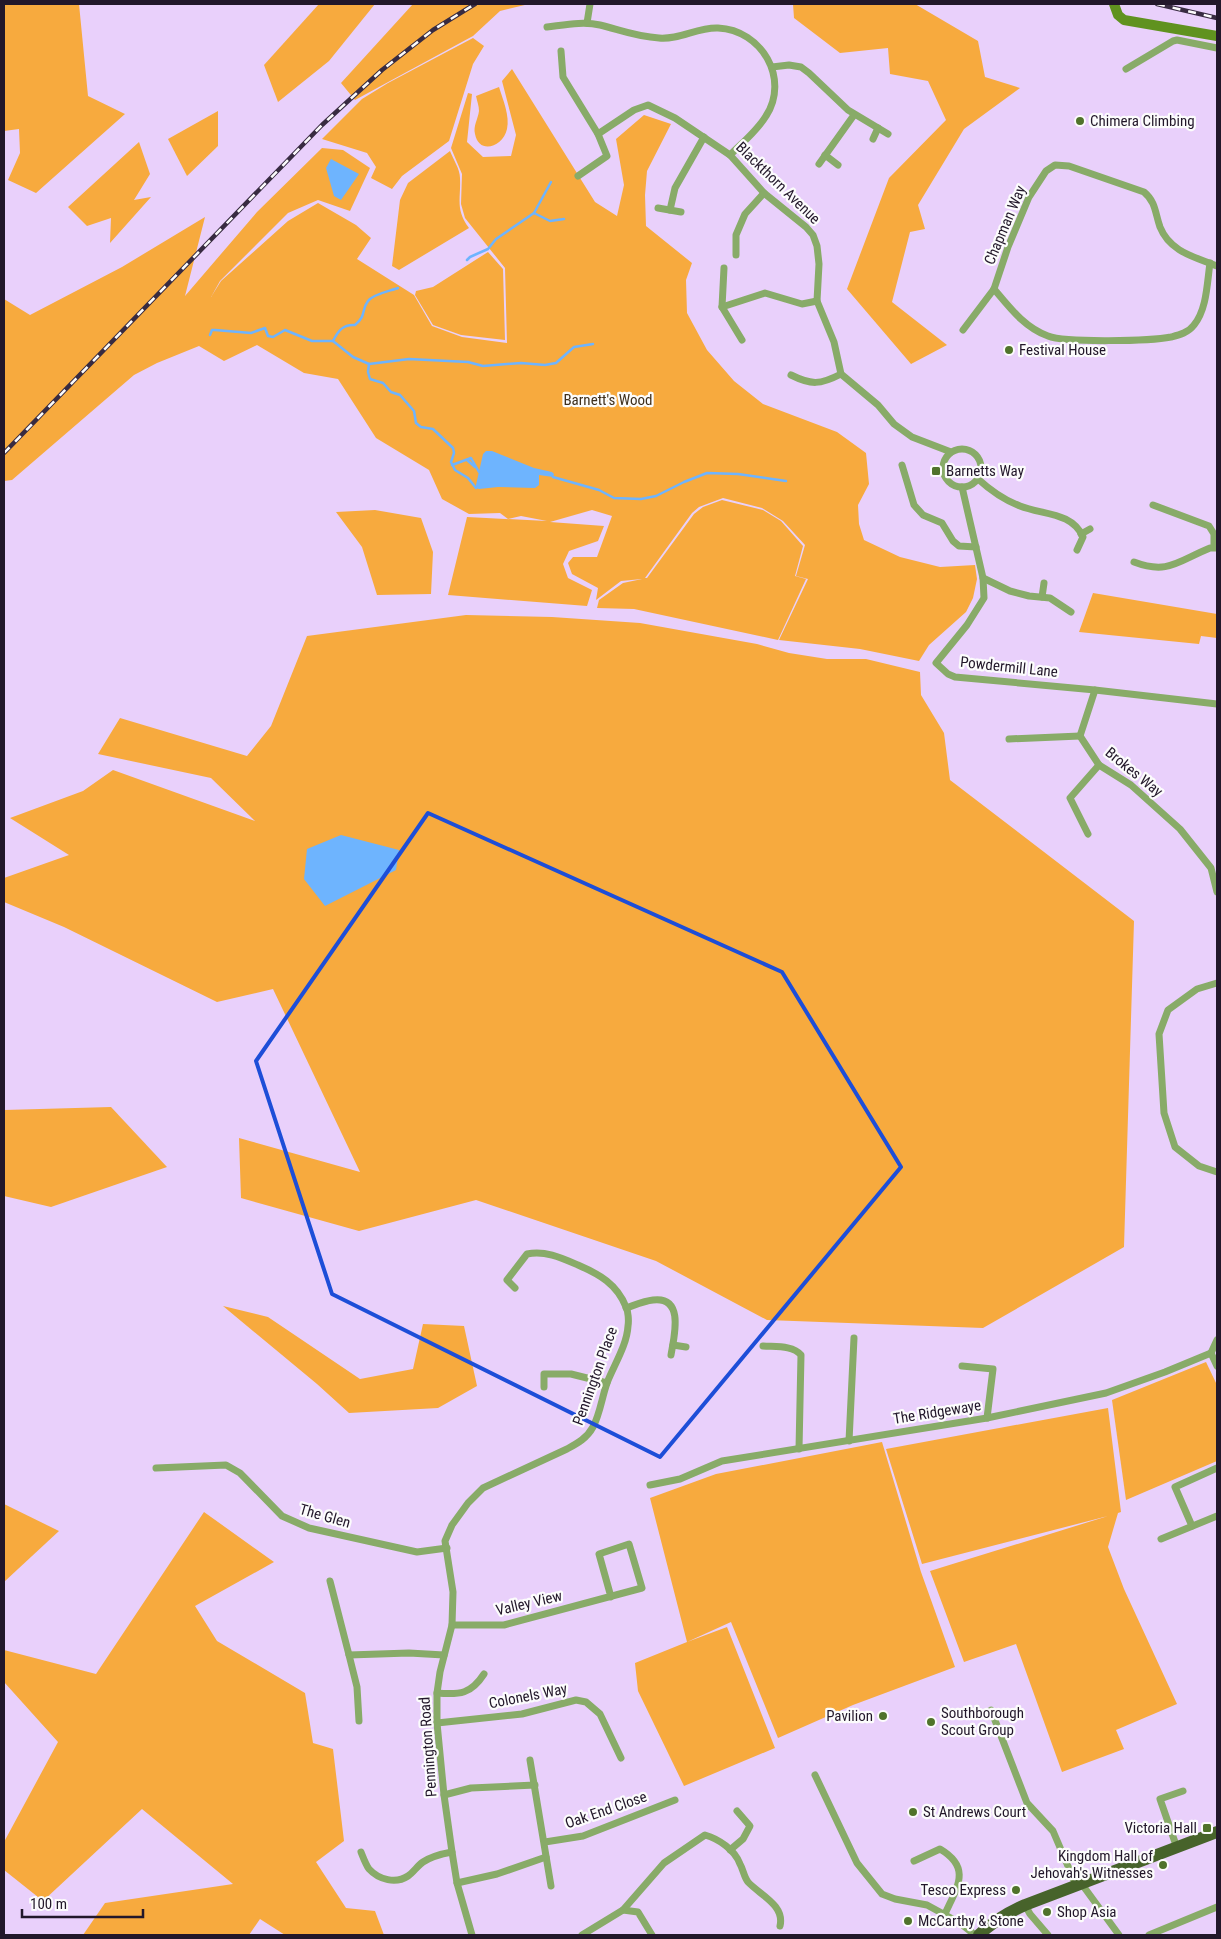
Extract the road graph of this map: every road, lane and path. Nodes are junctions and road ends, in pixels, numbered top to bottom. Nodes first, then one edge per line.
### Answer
1 (590, 4) edge
2 (1114, 4) edge
3 (587, 23) junction
4 (547, 27) dead end
5 (1217, 36) edge
6 (1217, 48) edge
7 (561, 51) dead end
8 (772, 67) junction
9 (1126, 70) dead end
10 (854, 115) junction
11 (878, 128) junction
12 (598, 134) junction
13 (888, 134) dead end
14 (704, 138) junction
15 (873, 139) dead end
16 (730, 155) junction
17 (826, 155) junction
18 (818, 164) dead end
19 (838, 165) dead end
20 (578, 176) dead end
21 (764, 193) junction
22 (658, 208) dead end
23 (670, 210) junction
24 (681, 212) dead end
25 (736, 255) dead end
26 (1214, 264) edge
27 (724, 268) dead end
28 (994, 289) junction
29 (817, 301) junction
30 (722, 307) junction
31 (963, 330) dead end
32 (742, 340) dead end
33 (841, 374) junction
34 (790, 375) dead end
35 (951, 452) junction
36 (902, 465) dead end
37 (978, 479) junction
38 (962, 487) junction
39 (1153, 505) dead end
40 (1090, 529) dead end
41 (1081, 534) junction
42 (976, 546) junction
43 (1216, 547) edge
44 (1077, 550) dead end
45 (1134, 562) dead end
46 (983, 578) junction
47 (1044, 583) dead end
48 (1042, 597) junction
49 (1071, 612) dead end
50 (1095, 690) junction
51 (1217, 704) edge
52 (1080, 736) junction
53 (1009, 739) dead end
54 (1099, 765) junction
55 (1088, 834) dead end
56 (1217, 892) edge
57 (1217, 983) edge
58 (1217, 1172) edge
59 (515, 1288) dead end
60 (626, 1308) junction
61 (854, 1338) dead end
62 (1217, 1340) edge
63 (673, 1345) junction
64 (763, 1346) dead end
65 (686, 1347) dead end
66 (1211, 1353) junction
67 (671, 1355) dead end
68 (962, 1366) dead end
69 (1217, 1366) edge
70 (607, 1383) junction
71 (544, 1386) dead end
72 (987, 1418) junction
73 (849, 1441) junction
74 (799, 1449) junction
75 (156, 1468) dead end
76 (1217, 1468) edge
77 (650, 1485) dead end
78 (468, 1502) joint
79 (1217, 1516) edge
80 (1192, 1526) junction
81 (1162, 1539) dead end
82 (447, 1548) junction
83 (330, 1581) dead end
84 (611, 1597) junction
85 (452, 1625) junction
86 (349, 1655) junction
87 (444, 1655) junction
88 (484, 1674) dead end
89 (437, 1693) junction
90 (991, 1710) dead end
91 (358, 1721) dead end
92 (437, 1723) junction
93 (621, 1758) dead end
94 (530, 1760) dead end
95 (815, 1775) dead end
96 (535, 1785) junction
97 (1183, 1790) dead end
98 (444, 1794) junction
99 (675, 1800) dead end
100 (737, 1812) dead end
101 (1217, 1832) edge
102 (544, 1842) junction
103 (1176, 1848) junction
104 (730, 1850) junction
105 (361, 1852) dead end
106 (452, 1852) junction
107 (546, 1857) junction
108 (914, 1860) dead end
109 (457, 1883) junction
110 (1078, 1884) junction
111 (551, 1886) dead end
112 (1024, 1905) junction
113 (1217, 1907) edge
114 (623, 1910) junction
115 (945, 1914) junction
116 (780, 1926) dead end
117 (472, 1935) edge
118 (582, 1935) edge
119 (652, 1935) edge
120 (974, 1935) edge
121 (980, 1935) edge
122 (1048, 1935) edge
123 (1119, 1935) edge
124 (1149, 1935) edge

1 - 3 street
2 - 5 street
3 - 4 street
3 - 8 street
6 - 9 street
7 - 12 street
8 - 10 street
8 - 16 street
10 - 11 street
10 - 17 street
11 - 13 street
11 - 15 street
12 - 14 street, Blackthorn Avenue
12 - 20 street
14 - 16 street, Blackthorn Avenue
14 - 23 street
16 - 21 street, Blackthorn Avenue
17 - 18 street
17 - 19 street
21 - 25 street
21 - 29 street, Blackthorn Avenue
22 - 23 street
23 - 24 street
26 - 28 street, Chapman Way
26 - 28 street, Chapman Way
27 - 30 street
28 - 31 street, Chapman Way
29 - 30 street
29 - 33 street, Blackthorn Avenue
30 - 32 street
33 - 34 street
33 - 35 street
35 - 37 street
35 - 38 street
36 - 42 street
37 - 38 street
37 - 41 street
38 - 42 street, Powdermill Lane
39 - 43 street
40 - 41 street
41 - 44 street
42 - 46 street, Powdermill Lane
43 - 45 street
46 - 48 street
46 - 50 street, Powdermill Lane
47 - 48 street
48 - 49 street
50 - 51 street, Powdermill Lane
50 - 52 street
52 - 53 street
52 - 54 street, Brokes Way
54 - 55 street
54 - 56 street, Brokes Way
57 - 58 street
59 - 60 street
60 - 63 street
60 - 70 street, Pennington Place
61 - 73 street
62 - 66 street
63 - 65 street
63 - 67 street
64 - 74 street
66 - 69 street
66 - 72 street, The Ridgewaye
68 - 72 street
70 - 71 street
70 - 78 street, Pennington Place
72 - 73 street, The Ridgewaye
73 - 74 street, The Ridgewaye
74 - 77 street, The Ridgewaye
75 - 82 street, The Glen
76 - 80 street
78 - 82 street, Pennington Road
79 - 80 street
80 - 81 street
82 - 85 street, Pennington Road
83 - 86 street
84 - 84 street, Valley View
84 - 85 street, Valley View
85 - 87 street, Pennington Road
86 - 87 street
86 - 91 street
87 - 89 street, Pennington Road
88 - 89 street
89 - 92 street, Pennington Road
90 - 110 street
92 - 93 street, Colonels Way
92 - 98 street, Pennington Road
94 - 96 street
95 - 115 street
96 - 98 street
96 - 102 street
97 - 103 street
98 - 106 street, Pennington Road
99 - 102 street, Oak End Close
100 - 104 street
101 - 103 highway
102 - 107 street
103 - 110 highway
104 - 114 street
104 - 116 street
105 - 106 street
106 - 109 street, Pennington Road
107 - 109 street
107 - 111 street
108 - 115 street
109 - 117 street, Pennington Road
110 - 112 highway
110 - 123 street
112 - 121 highway
112 - 122 street
113 - 124 street
114 - 118 street
114 - 119 street
115 - 120 street

